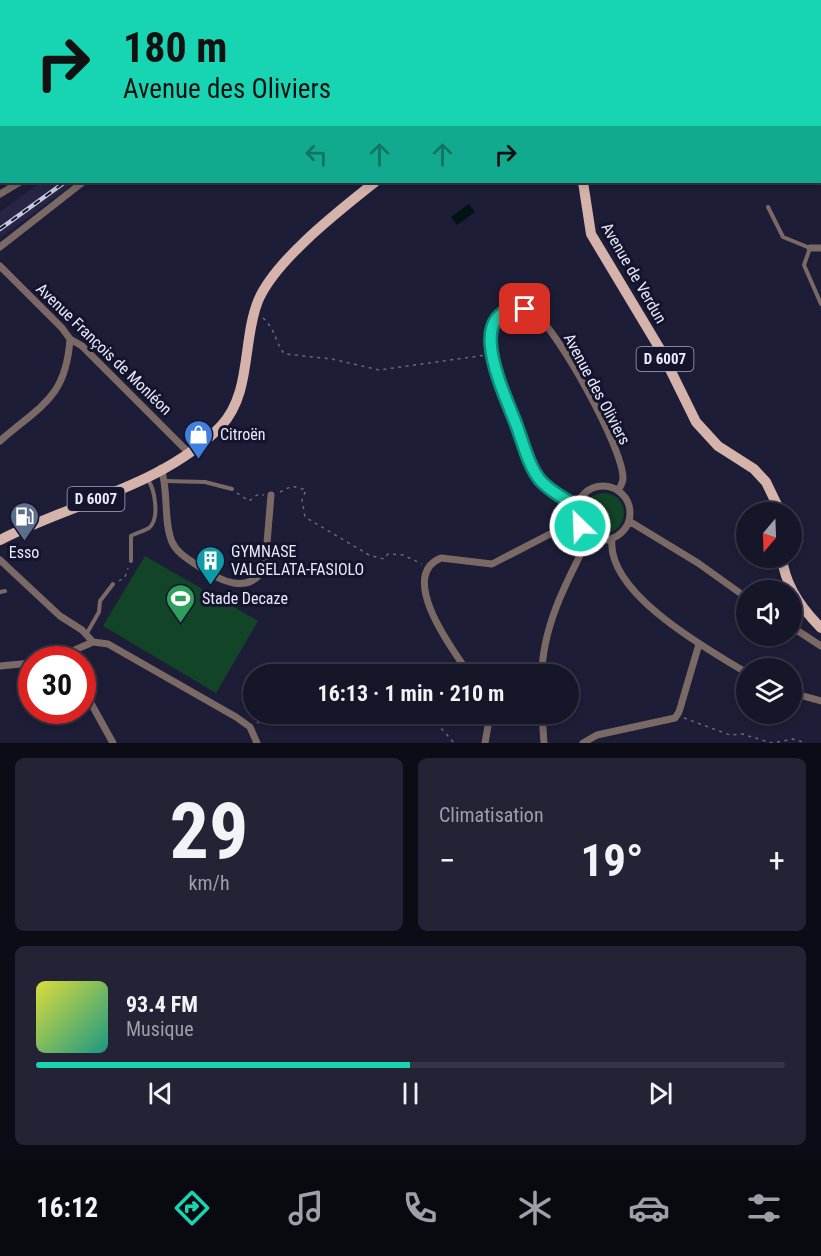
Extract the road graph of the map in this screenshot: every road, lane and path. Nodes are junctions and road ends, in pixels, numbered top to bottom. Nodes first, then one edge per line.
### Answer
1 (18, 183) edge
2 (81, 183) edge
3 (374, 183) edge
4 (583, 183) edge
5 (0, 194) edge
6 (768, 207) dead end
7 (0, 247) edge
8 (810, 248) junction
9 (821, 248) edge
10 (0, 266) edge
11 (821, 304) edge
12 (254, 315) junction
13 (70, 339) junction
14 (491, 355) junction
15 (0, 441) edge
16 (188, 452) junction
17 (161, 468) junction
18 (146, 476) junction
19 (166, 482) junction
20 (232, 489) joint
21 (618, 490) junction
22 (271, 495) junction
23 (776, 502) edge
24 (577, 506) junction
25 (577, 520) junction
26 (629, 521) junction
27 (590, 536) junction
28 (612, 539) junction
29 (0, 540) edge
30 (0, 560) edge
31 (131, 561) joint
32 (427, 568) junction
33 (785, 568) edge
34 (113, 584) joint
35 (736, 590) edge
36 (821, 628) edge
37 (86, 634) junction
38 (802, 634) edge
39 (93, 642) junction
40 (699, 644) junction
41 (87, 646) edge
42 (821, 646) edge
43 (18, 664) edge
44 (463, 664) edge
45 (543, 664) edge
46 (0, 666) edge
47 (736, 666) edge
48 (802, 696) edge
49 (821, 701) edge
50 (96, 712) edge
51 (675, 718) junction
52 (256, 724) edge
53 (438, 724) edge
54 (488, 724) edge
55 (543, 724) edge
56 (249, 727) junction
57 (113, 743) edge
58 (257, 743) edge
59 (454, 743) edge
60 (485, 743) edge
61 (544, 743) edge
62 (583, 743) edge
63 (806, 743) edge

1 - 5 street
2 - 7 street
3 - 12 main road, D 6007
4 - 23 main road, Avenue de Verdun / D 6007
6 - 8 lane
8 - 9 street
8 - 11 lane
10 - 13 street, Avenue François de Monléon
12 - 14 path
12 - 16 main road, D 6007
13 - 15 street
13 - 16 street, Avenue François de Monléon
14 - 21 street, Avenue des Oliviers
14 - 24 street, Avenue des Oliviers
16 - 17 main road, D 6007
17 - 18 main road, D 6007
17 - 19 street
18 - 29 main road, D 6007
18 - 31 lane
19 - 20 lane
19 - 22 street
20 - 22 path
21 - 24 street
21 - 26 street
22 - 32 path
24 - 25 street
25 - 27 street
25 - 32 street
26 - 28 street
26 - 35 street
27 - 28 street
27 - 45 street
28 - 40 street
30 - 37 street
31 - 34 path
32 - 44 street
33 - 36 main road
34 - 37 lane
37 - 39 street
38 - 42 street
39 - 41 street
39 - 56 street
40 - 47 street
40 - 51 street
43 - 46 street
48 - 49 street
50 - 57 street
51 - 62 street
51 - 63 path
52 - 56 path
53 - 59 path
54 - 60 street
55 - 61 street
56 - 58 street

